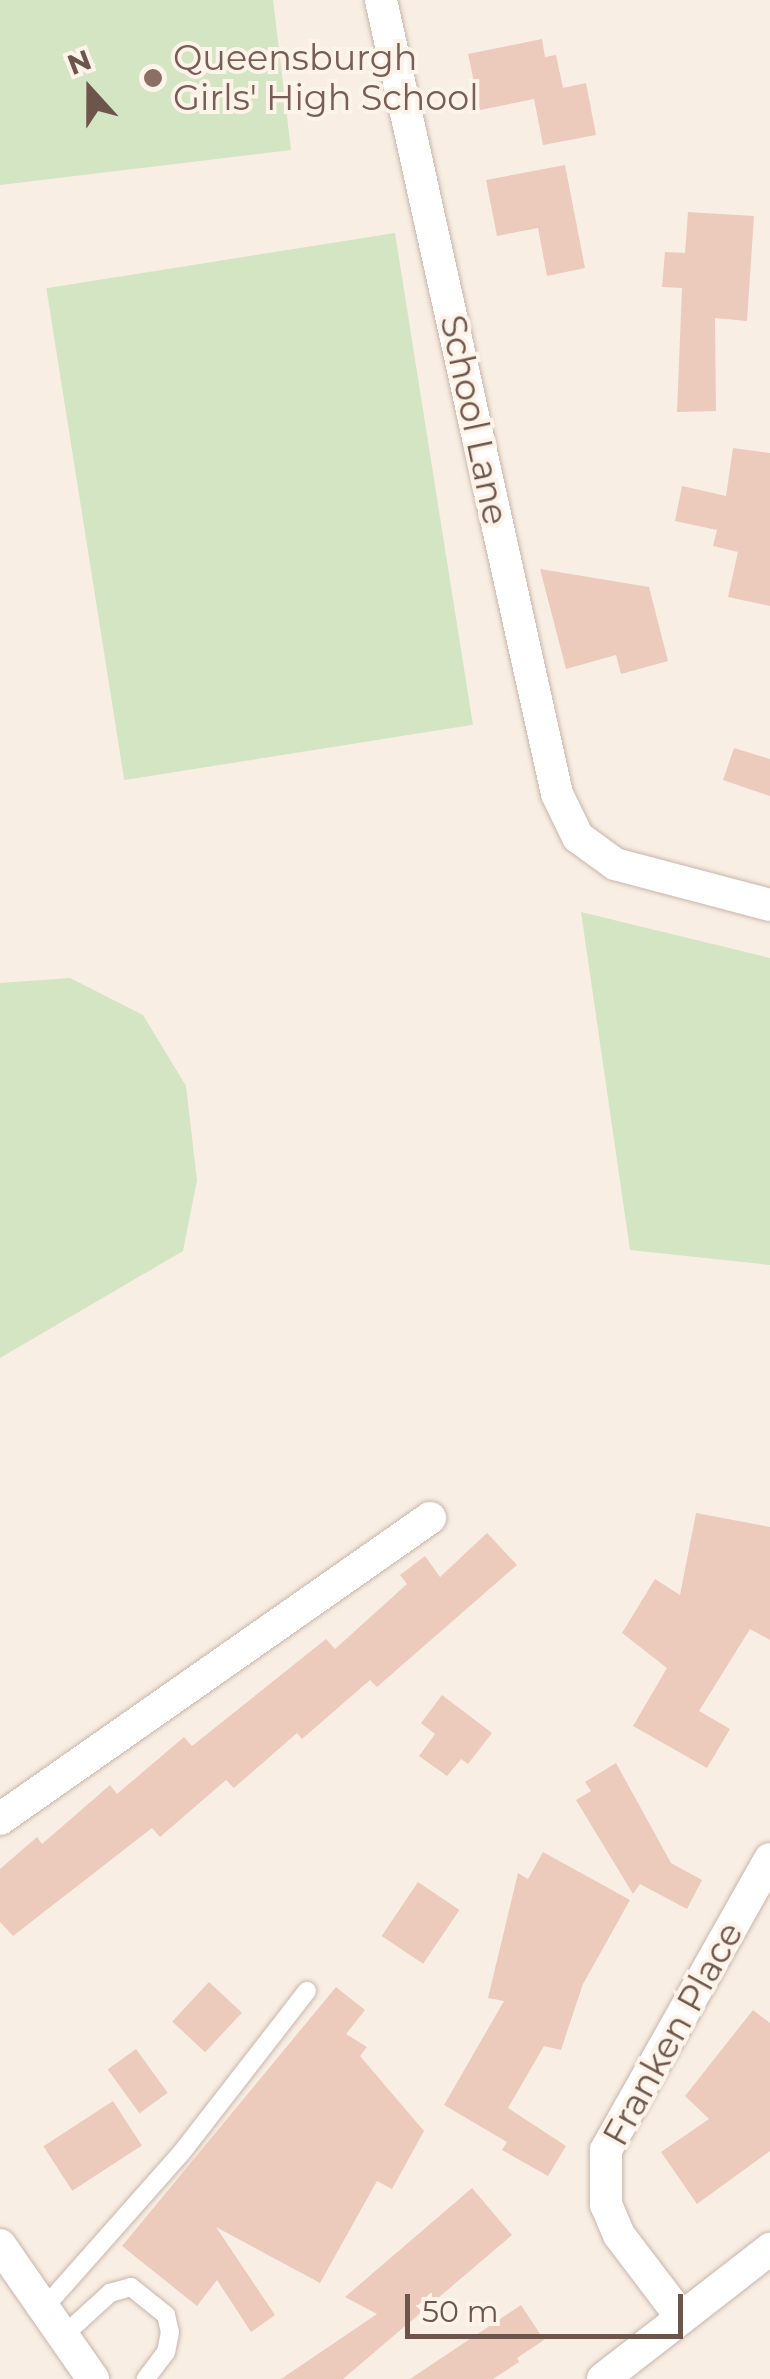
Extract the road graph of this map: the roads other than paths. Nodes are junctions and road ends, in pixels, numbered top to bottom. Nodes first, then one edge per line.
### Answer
1 (381, 0) edge
2 (770, 905) edge
3 (430, 1518) dead end
4 (0, 1819) edge
5 (770, 1859) edge
6 (307, 1991) dead end
7 (0, 2245) edge
8 (770, 2249) edge
9 (44, 2308) junction
10 (680, 2314) junction
11 (63, 2336) junction
12 (94, 2379) edge
13 (146, 2379) edge
14 (603, 2379) edge

1 - 2 street, School Lane
3 - 4 street
5 - 10 street, Franken Place
6 - 9 lane
7 - 9 street
8 - 10 street
9 - 11 street
10 - 14 street
11 - 12 street
11 - 13 lane

